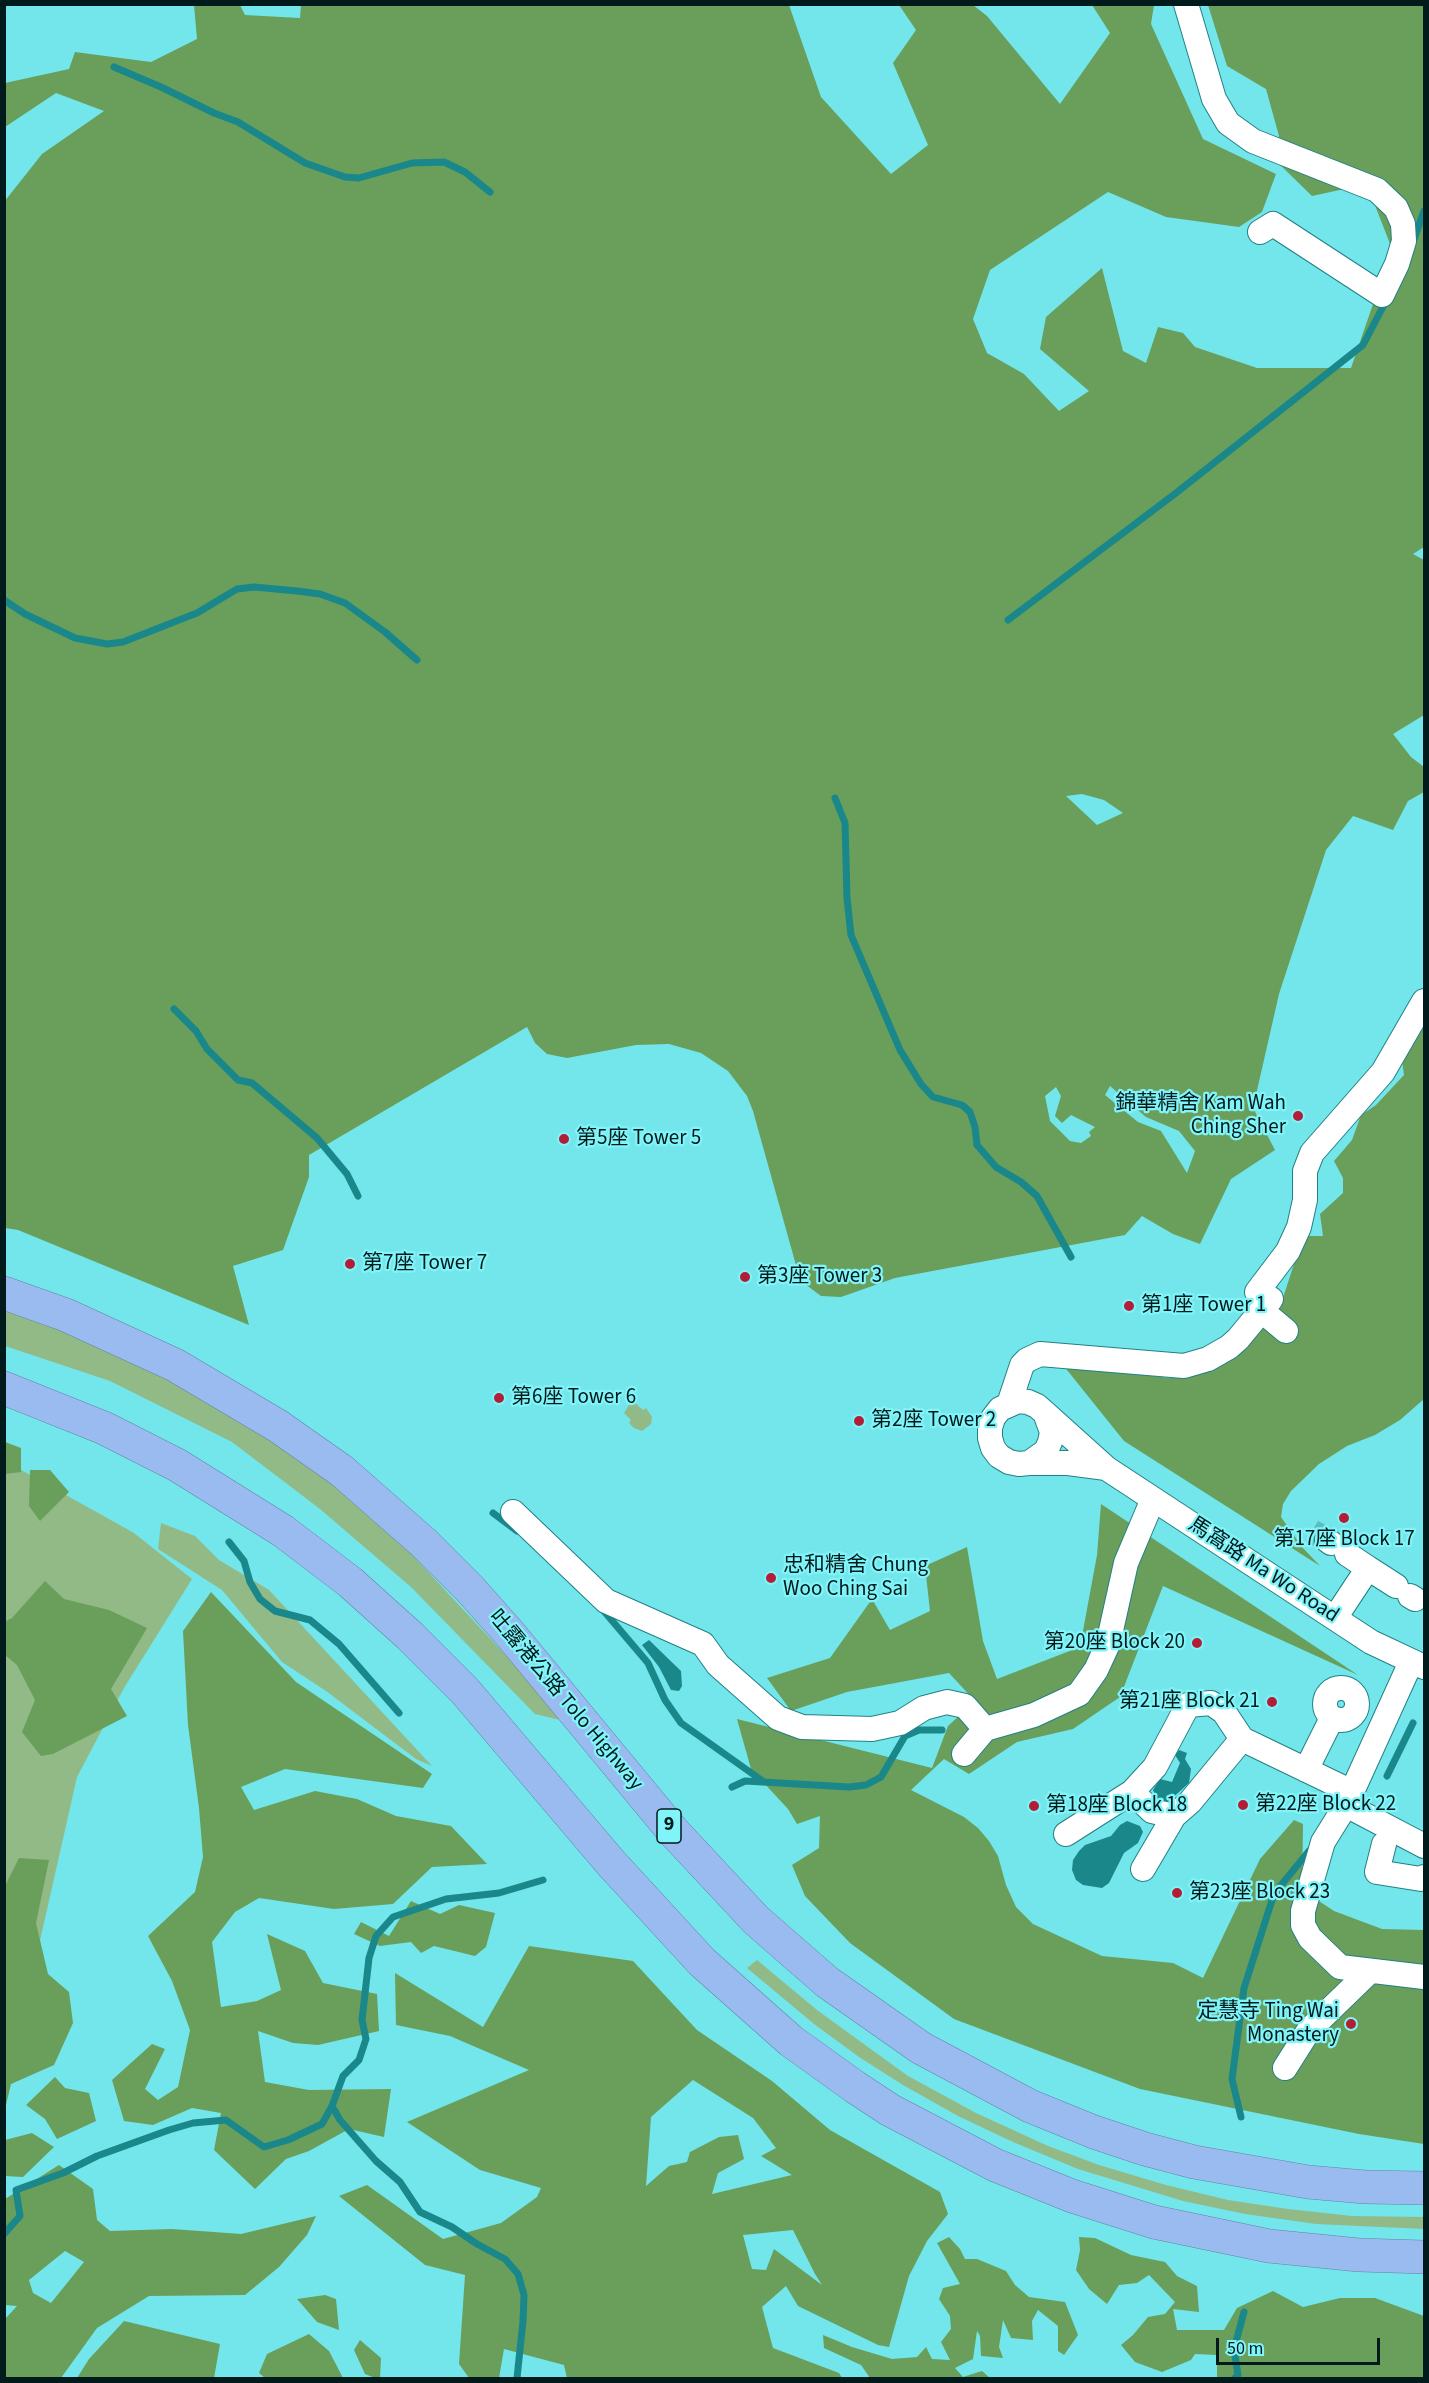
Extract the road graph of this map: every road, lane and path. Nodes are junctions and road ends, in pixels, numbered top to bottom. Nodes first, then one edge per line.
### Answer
1 (1186, 4) edge
2 (1260, 232) dead end
3 (1425, 1001) edge
4 (4, 1293) edge
5 (1261, 1310) junction
6 (1286, 1331) dead end
7 (4, 1388) edge
8 (1009, 1404) junction
9 (1045, 1413) junction
10 (1029, 1463) junction
11 (1106, 1468) junction
12 (1153, 1499) junction
13 (513, 1512) dead end
14 (1335, 1546) tunnel mouth
15 (1368, 1568) junction
16 (1407, 1594) dead end
17 (1335, 1618) junction
18 (1418, 1664) edge
19 (1332, 1718) dead end
20 (985, 1729) junction
21 (1242, 1739) junction
22 (964, 1754) dead end
23 (1306, 1770) junction
24 (1132, 1792) junction
25 (1349, 1799) junction
26 (1174, 1816) junction
27 (1066, 1834) dead end
28 (1383, 1844) dead end
29 (1425, 1846) edge
30 (1143, 1869) dead end
31 (1425, 1877) edge
32 (1370, 1971) junction
33 (1425, 1977) edge
34 (1285, 2068) dead end
35 (1425, 2188) edge
36 (1425, 2257) edge

1 - 2 street
3 - 5 street
4 - 35 highway, 吐露港公路 Tolo Highway / 9
5 - 6 street
5 - 8 street, 馬窩路 Ma Wo Road
7 - 36 highway
8 - 9 street, 馬窩路 Ma Wo Road
8 - 10 street, 馬窩路 Ma Wo Road
9 - 10 street
9 - 11 street, 馬窩路 Ma Wo Road
10 - 11 street, 馬窩路 Ma Wo Road
11 - 12 street, 馬窩路 Ma Wo Road
12 - 17 street, 馬窩路 Ma Wo Road
12 - 20 street
13 - 20 street
14 - 15 street
15 - 16 street
15 - 17 street
17 - 18 street, 馬窩路 Ma Wo Road
18 - 25 street
19 - 23 street
20 - 22 street
21 - 23 street
21 - 24 street
21 - 26 street
23 - 25 street
24 - 26 street
24 - 27 street
25 - 29 street
25 - 32 street
26 - 30 street
28 - 31 street
32 - 33 street
32 - 34 street

